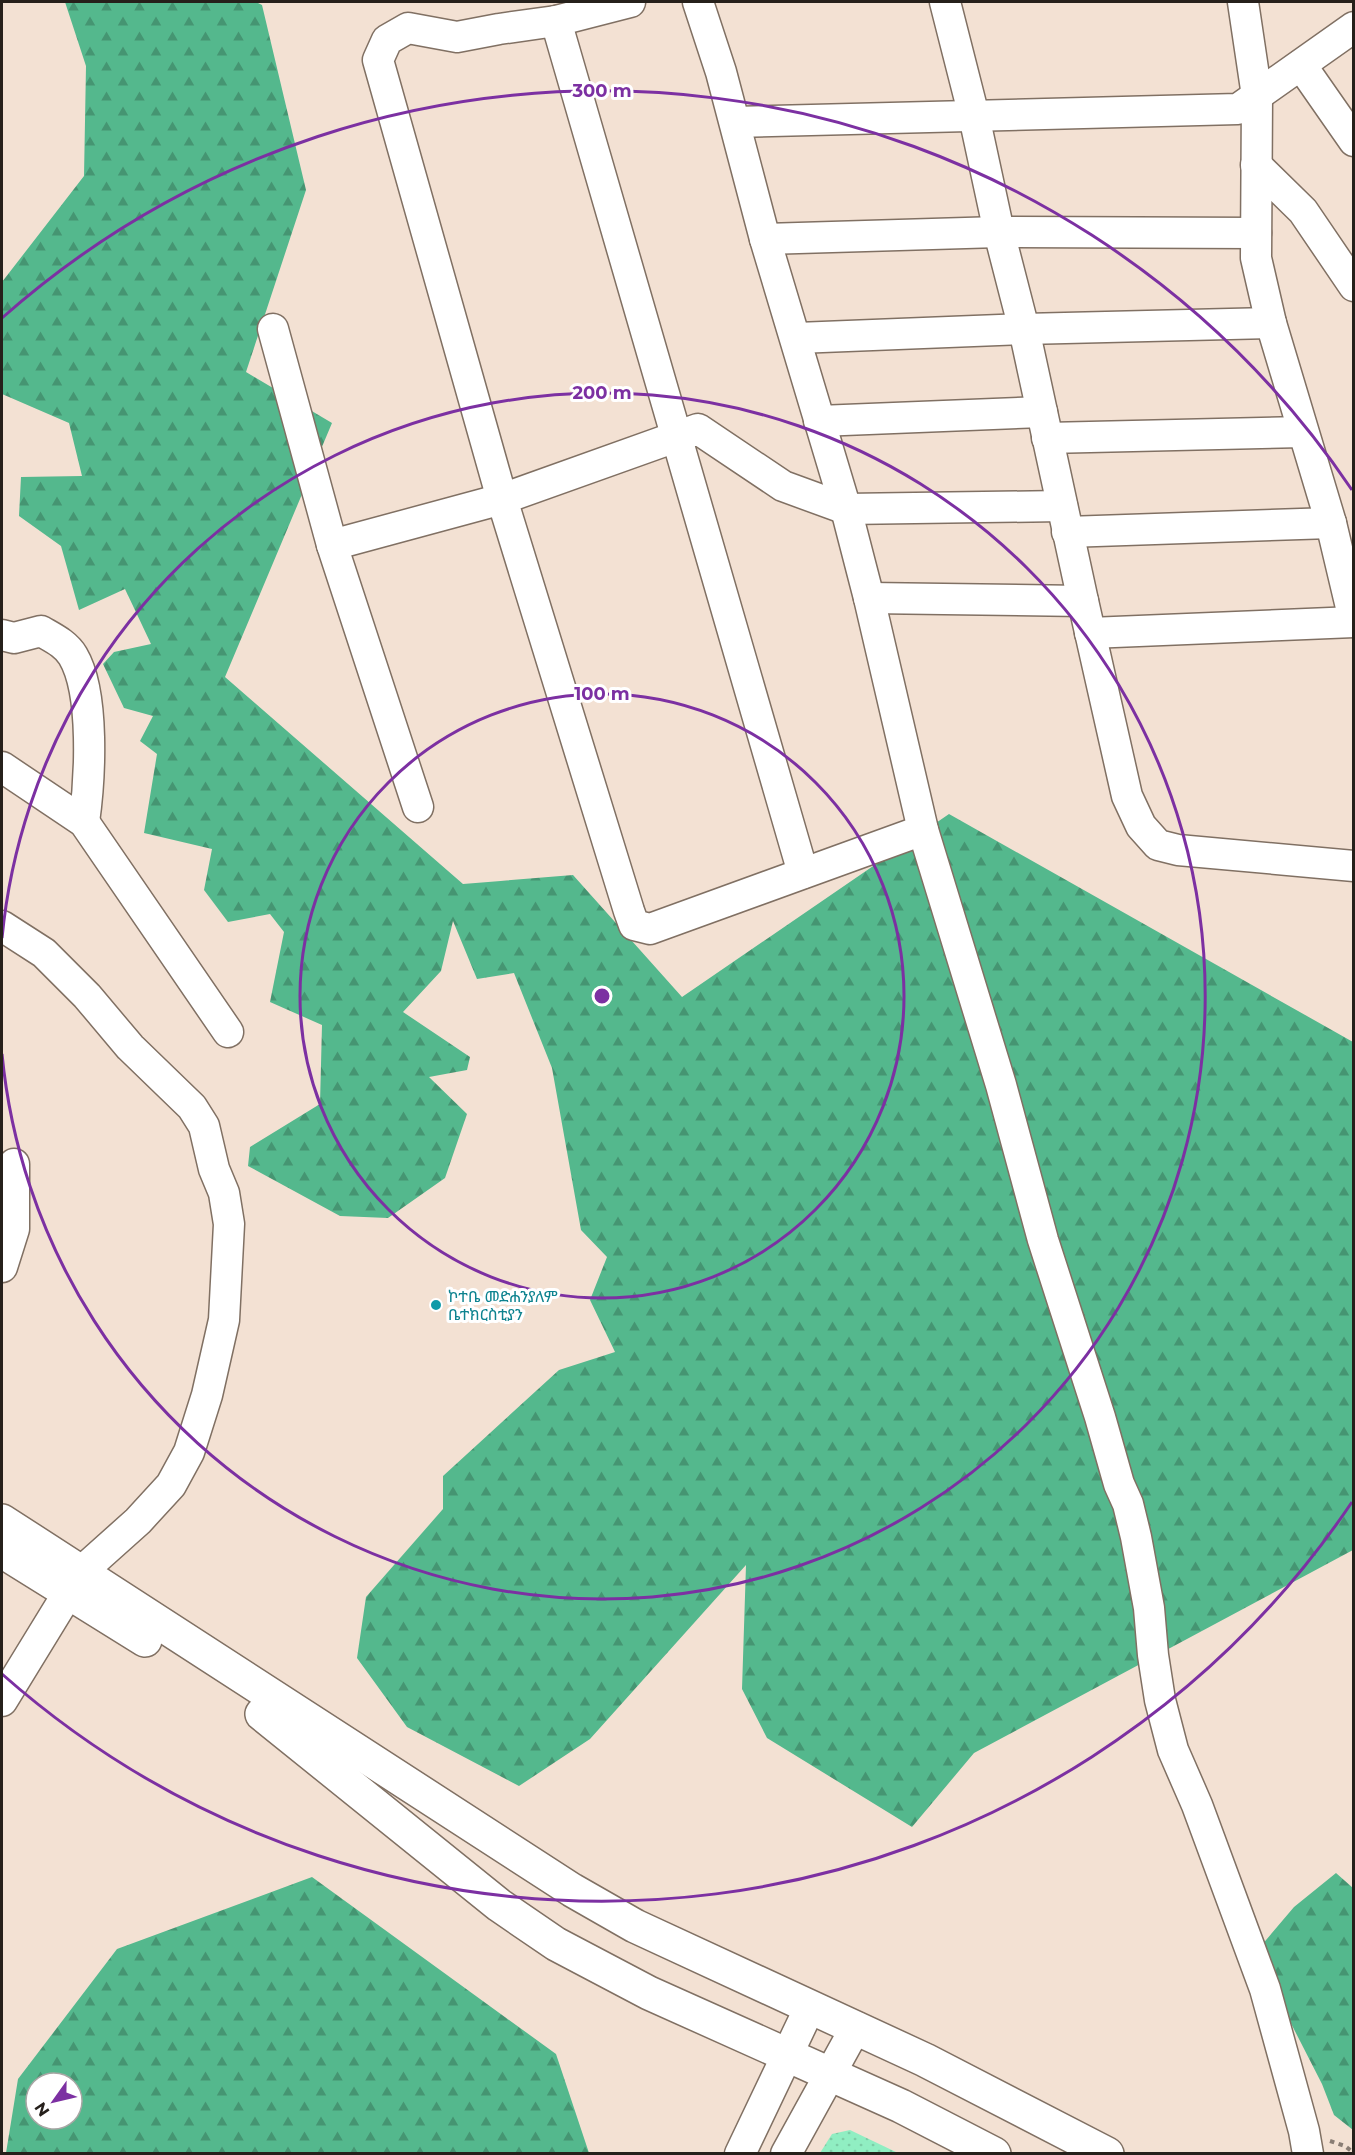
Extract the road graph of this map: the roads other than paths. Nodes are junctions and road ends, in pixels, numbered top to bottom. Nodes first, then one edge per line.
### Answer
1 (630, 2) edge
2 (698, 2) edge
3 (945, 2) edge
4 (1243, 2) edge
5 (556, 21) junction
6 (1353, 27) edge
7 (1301, 65) junction
8 (1257, 96) junction
9 (974, 116) junction
10 (735, 122) junction
11 (1353, 141) edge
12 (1256, 165) junction
13 (999, 232) junction
14 (1256, 233) junction
15 (765, 239) junction
16 (1353, 286) edge
17 (1272, 323) junction
18 (273, 328) dead end
19 (1024, 329) junction
20 (797, 338) junction
21 (819, 421) junction
22 (1045, 425) junction
23 (1303, 432) junction
24 (675, 436) junction
25 (502, 499) junction
26 (846, 509) junction
27 (1065, 519) junction
28 (1331, 524) junction
29 (332, 545) junction
30 (869, 598) junction
31 (1083, 601) junction
32 (1353, 621) edge
33 (1090, 633) junction
34 (2, 635) edge
35 (2, 767) edge
36 (418, 807) dead end
37 (84, 822) junction
38 (923, 830) junction
39 (1353, 866) edge
40 (803, 873) junction
41 (2, 926) edge
42 (228, 1032) dead end
43 (14, 1164) dead end
44 (2, 1267) edge
45 (2, 1521) edge
46 (2, 1551) edge
47 (74, 1582) junction
48 (2, 1701) edge
49 (273, 1710) junction
50 (810, 2007) junction
51 (856, 2027) junction
52 (787, 2055) junction
53 (830, 2074) junction
54 (740, 2154) edge
55 (786, 2154) edge
56 (994, 2154) edge
57 (1107, 2154) edge
58 (1308, 2154) edge

1 - 5 street
2 - 10 street
3 - 9 street
4 - 8 street
5 - 24 street
5 - 25 street
6 - 7 street
7 - 8 street
7 - 11 street
8 - 9 street
8 - 12 street
9 - 10 street
9 - 13 street
10 - 15 street
12 - 14 street
12 - 16 street
13 - 14 street
13 - 15 street
13 - 19 street
14 - 17 street
15 - 20 street
17 - 19 street
17 - 23 street
18 - 29 street
19 - 20 street
19 - 22 street
20 - 21 street
21 - 22 street
21 - 26 street
22 - 23 street
22 - 27 street
23 - 28 street
24 - 25 street
24 - 26 street
24 - 40 street
25 - 29 street
25 - 40 street
26 - 27 street
26 - 30 street
27 - 28 street
27 - 31 street
28 - 32 street
29 - 36 street
30 - 31 street
30 - 38 street
31 - 33 street
32 - 33 street
33 - 39 street
34 - 37 street
35 - 37 street
37 - 42 street
38 - 40 street
38 - 58 street
41 - 47 street
43 - 44 street
45 - 47 main road
46 - 47 main road
47 - 48 street
47 - 49 main road
49 - 50 main road
49 - 52 main road
50 - 51 main road
50 - 52 street
51 - 53 street
51 - 57 main road
52 - 53 main road
52 - 54 street
53 - 55 street
53 - 56 main road

